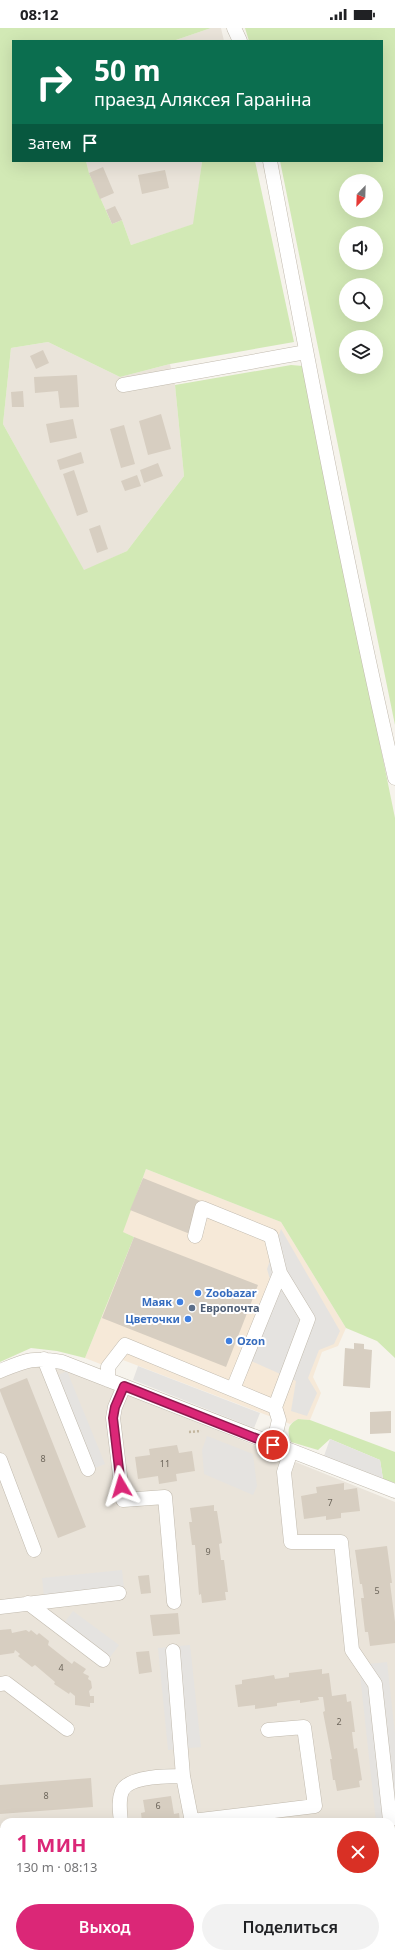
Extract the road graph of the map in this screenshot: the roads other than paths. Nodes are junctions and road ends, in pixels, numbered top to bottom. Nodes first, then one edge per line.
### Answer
1 (234, 28) edge
2 (240, 40) edge
3 (270, 162) edge
4 (306, 352) junction
5 (123, 385) dead end
6 (395, 778) edge
7 (195, 1236) dead end
8 (280, 1273) junction
9 (44, 1359) junction
10 (0, 1371) edge
11 (108, 1380) junction
12 (124, 1386) junction
13 (233, 1390) junction
14 (275, 1407) junction
15 (273, 1445) junction
16 (291, 1452) junction
17 (0, 1460) edge
18 (88, 1469) dead end
19 (395, 1491) edge
20 (34, 1550) dead end
21 (119, 1593) dead end
22 (174, 1602) dead end
23 (28, 1603) junction
24 (0, 1607) edge
25 (174, 1651) dead end
26 (103, 1660) dead end
27 (0, 1684) edge
28 (66, 1729) dead end
29 (268, 1730) dead end
30 (183, 1776) junction
31 (121, 1818) edge
32 (191, 1818) edge
33 (223, 1818) edge
34 (390, 1818) edge

1 - 2 street
3 - 4 street
4 - 5 street
4 - 6 street
7 - 8 street
8 - 13 street
8 - 14 street
9 - 10 street
9 - 11 street
9 - 18 street
11 - 12 street
11 - 13 street
12 - 15 street
12 - 22 street
13 - 14 street
14 - 15 street
15 - 16 street
16 - 19 street
16 - 34 street
17 - 20 street
21 - 23 street
23 - 24 street
23 - 26 street
25 - 30 street
27 - 28 street
29 - 33 street
30 - 31 street
30 - 32 street

